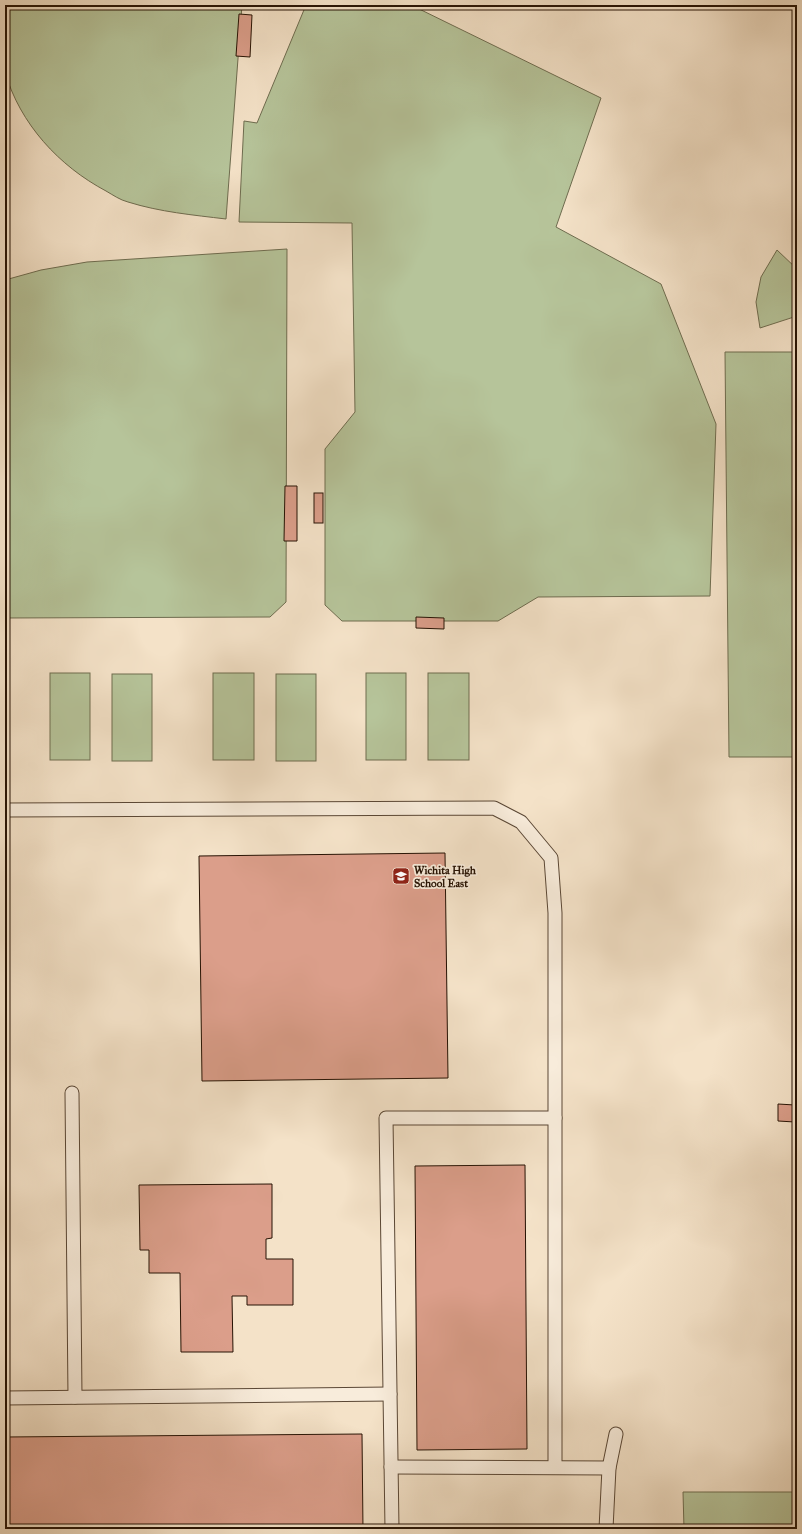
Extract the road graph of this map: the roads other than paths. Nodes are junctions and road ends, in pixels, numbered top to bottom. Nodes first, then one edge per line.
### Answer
1 (5, 810) edge
2 (72, 1093) dead end
3 (555, 1118) junction
4 (390, 1394) junction
5 (76, 1397) junction
6 (5, 1398) edge
7 (616, 1434) dead end
8 (391, 1467) junction
9 (555, 1467) junction
10 (609, 1468) junction
11 (392, 1529) edge
12 (606, 1529) edge

1 - 3 lane
2 - 5 lane
3 - 4 lane
3 - 9 lane
4 - 5 lane
4 - 8 lane
5 - 6 lane
7 - 10 lane
8 - 9 lane
8 - 11 lane
9 - 10 lane
10 - 12 lane

